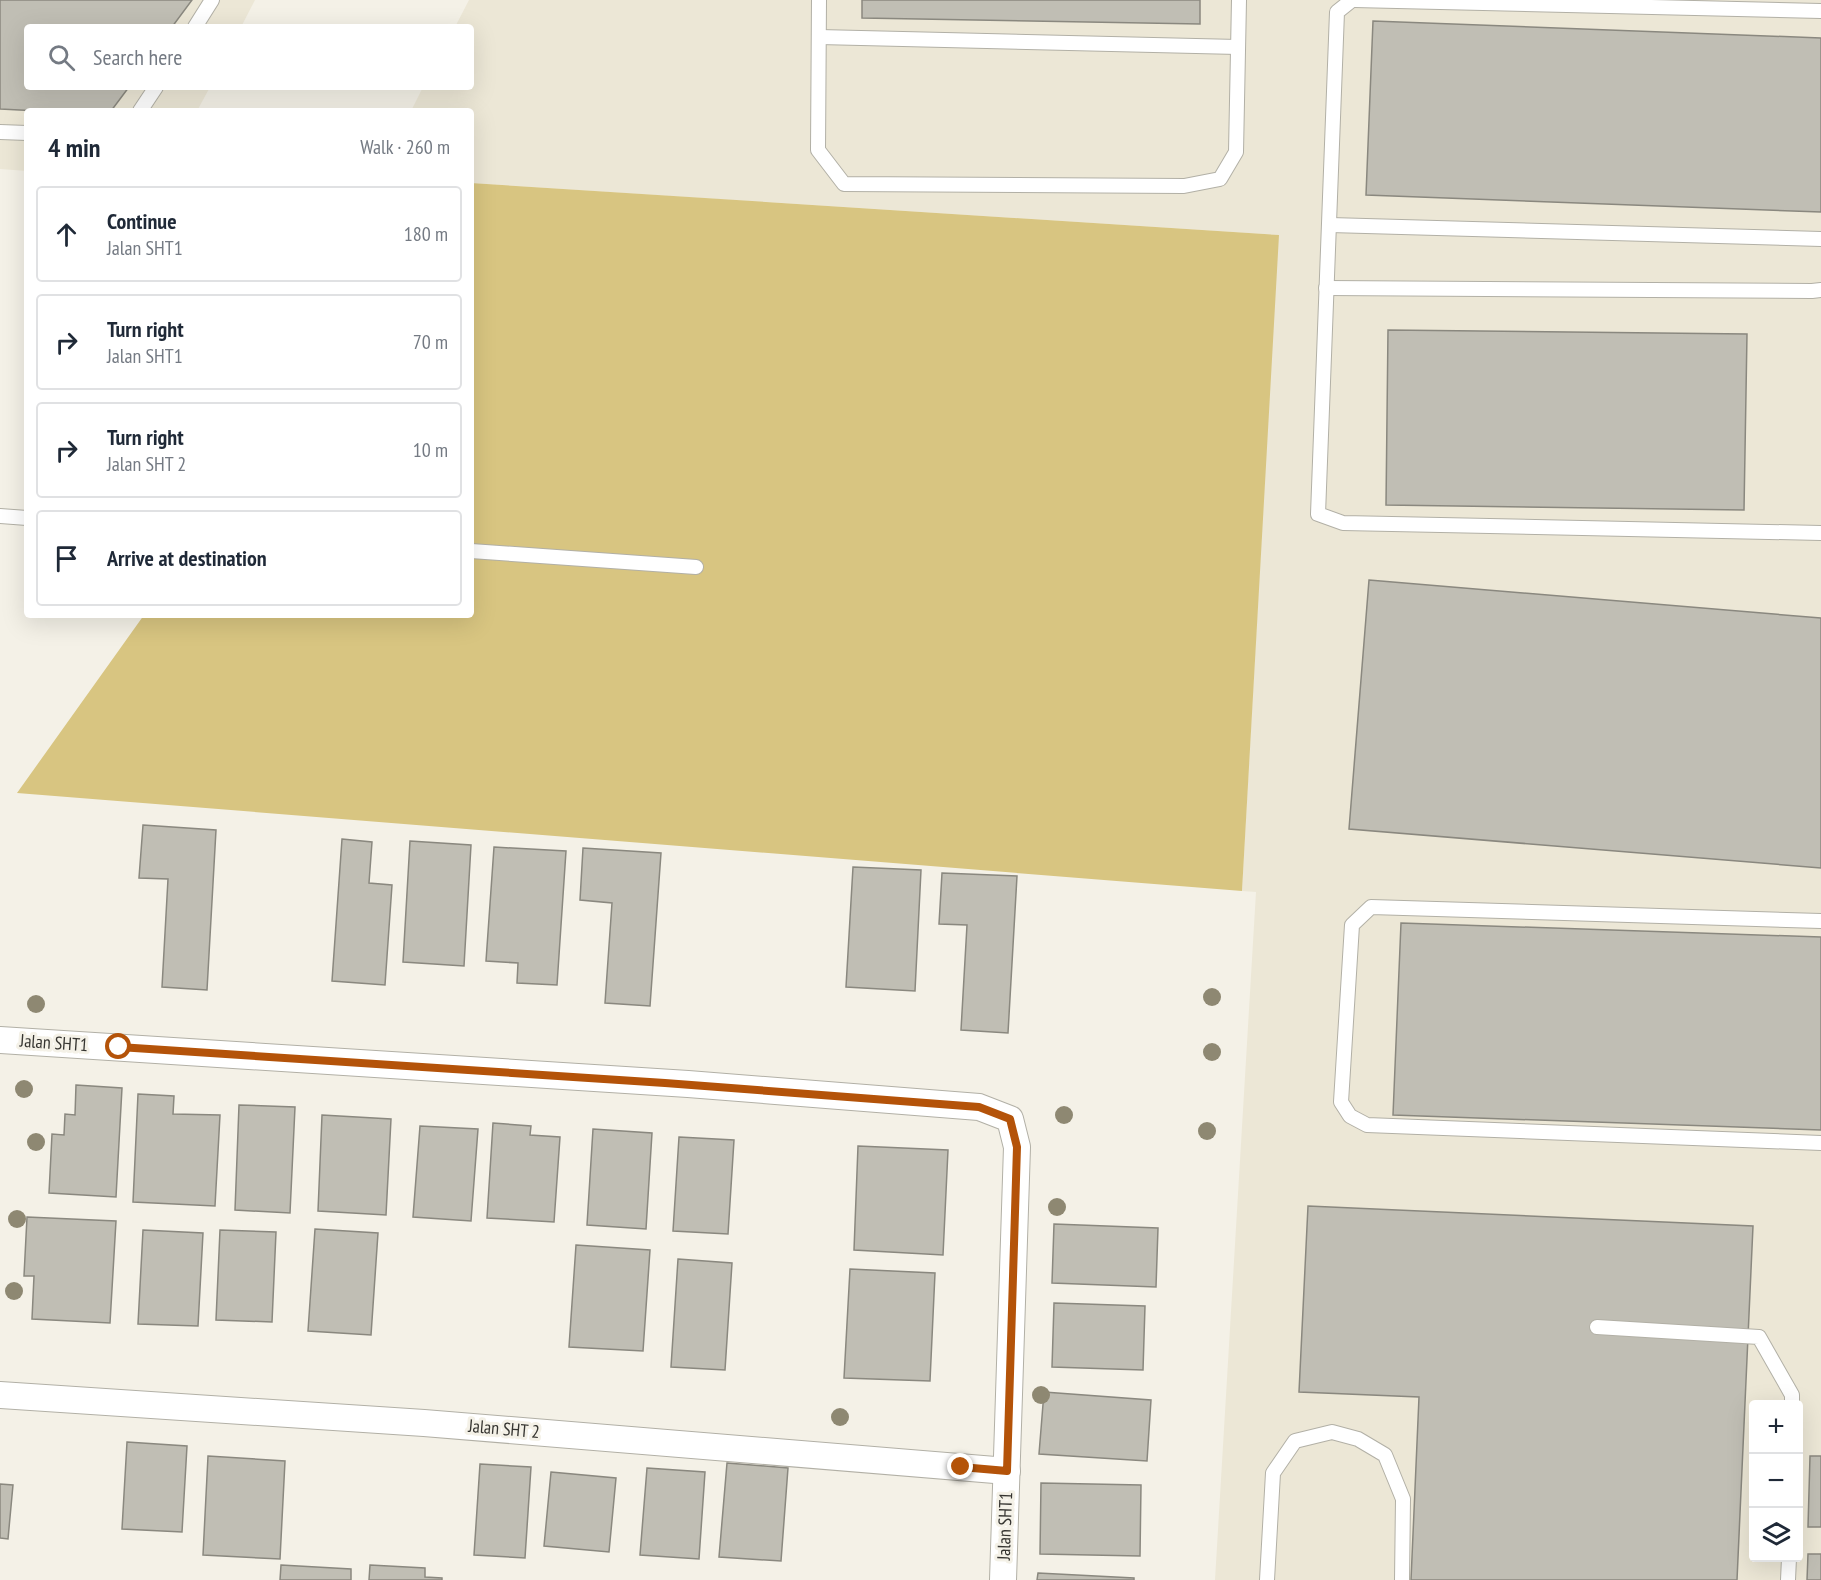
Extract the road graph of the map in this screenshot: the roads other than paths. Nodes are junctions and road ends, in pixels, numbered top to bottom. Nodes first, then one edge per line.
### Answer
1 (212, 0) edge
2 (819, 0) edge
3 (1239, 0) edge
4 (1353, 0) edge
5 (1821, 10) edge
6 (197, 24) edge
7 (819, 38) junction
8 (1238, 47) junction
9 (154, 90) edge
10 (143, 108) edge
11 (0, 132) edge
12 (24, 133) edge
13 (1330, 225) junction
14 (1821, 239) edge
15 (1326, 288) junction
16 (1821, 290) edge
17 (0, 516) edge
18 (24, 518) edge
19 (1821, 533) edge
20 (474, 551) edge
21 (696, 567) dead end
22 (1821, 921) edge
23 (0, 1040) edge
24 (1821, 1143) edge
25 (1597, 1328) dead end
26 (0, 1395) edge
27 (1792, 1400) edge
28 (1007, 1471) junction
29 (1789, 1562) edge
30 (1003, 1580) edge
31 (1267, 1580) edge
32 (1402, 1580) edge
33 (1788, 1580) edge

1 - 6 lane
2 - 7 lane
3 - 8 lane
4 - 5 lane
4 - 13 lane
7 - 8 lane
7 - 8 lane
9 - 10 lane
11 - 12 lane
13 - 14 lane
13 - 15 lane
15 - 16 lane
15 - 19 lane
17 - 18 lane
20 - 21 lane
22 - 24 lane
23 - 28 street, Jalan SHT1
25 - 27 lane
26 - 28 street, Jalan SHT 2
28 - 30 street, Jalan SHT1
29 - 33 lane
31 - 32 lane

